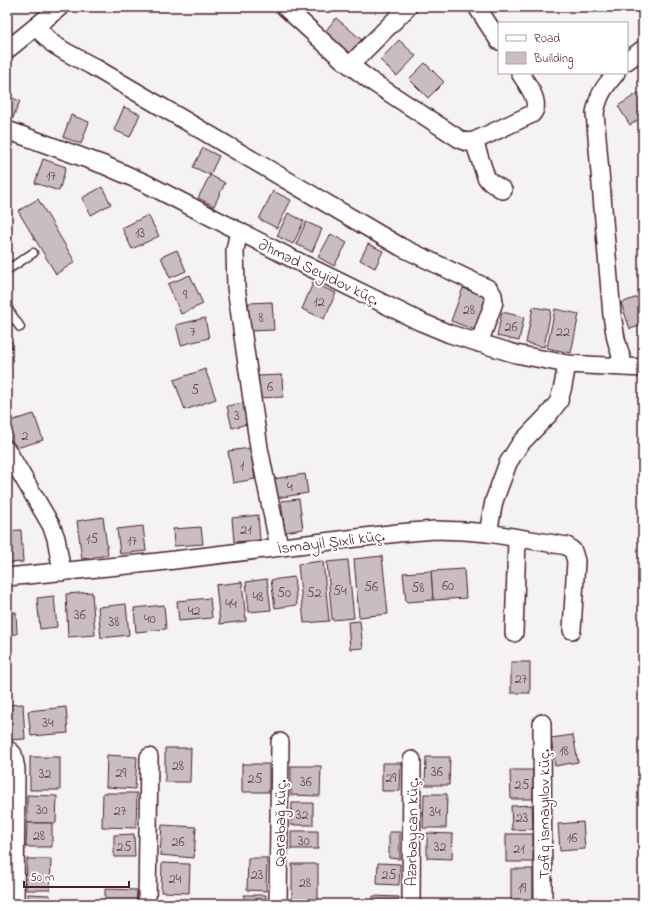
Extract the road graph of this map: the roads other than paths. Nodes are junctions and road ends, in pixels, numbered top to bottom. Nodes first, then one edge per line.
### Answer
1 (60, 7) edge
2 (285, 7) edge
3 (408, 7) edge
4 (477, 7) edge
5 (36, 27) junction
6 (498, 40) edge
7 (643, 49) edge
8 (7, 50) edge
9 (628, 59) edge
10 (350, 65) junction
11 (521, 74) edge
12 (615, 74) edge
13 (7, 130) edge
14 (474, 141) junction
15 (503, 190) dead end
16 (239, 231) junction
17 (33, 253) dead end
18 (7, 270) edge
19 (7, 308) edge
20 (20, 328) dead end
21 (479, 343) junction
22 (567, 364) junction
23 (624, 367) junction
24 (643, 368) edge
25 (7, 450) edge
26 (488, 533) junction
27 (518, 538) junction
28 (279, 547) junction
29 (62, 572) junction
30 (7, 577) edge
31 (572, 630) dead end
32 (514, 633) dead end
33 (542, 723) dead end
34 (280, 742) dead end
35 (7, 750) edge
36 (149, 757) dead end
37 (412, 760) dead end
38 (14, 904) edge
39 (147, 904) edge
40 (278, 904) edge
41 (411, 904) edge
42 (544, 904) edge

1 - 5 street
2 - 10 street
3 - 10 street
4 - 6 street
5 - 8 street
5 - 21 street
7 - 9 street
10 - 14 street
11 - 14 street
12 - 23 street
13 - 16 street, Əhməd Seyidov küç.
14 - 15 street
16 - 21 street, Əhməd Seyidov küç.
16 - 28 street
17 - 18 lane
19 - 20 lane
21 - 22 street, Əhməd Seyidov küç.
22 - 23 street, Əhməd Seyidov küç.
22 - 26 street
23 - 24 street, Əhməd Seyidov küç.
25 - 29 street
26 - 27 street, İsmayil Şıxli küç.
26 - 28 street, İsmayil Şıxli küç.
27 - 31 street, İsmayil Şıxli küç.
27 - 32 street
28 - 29 street, İsmayil Şıxli küç.
29 - 30 street, İsmayil Şıxli küç.
33 - 42 street, Tofiq İsmayılov küç.
34 - 40 street, Qarabağ küç.
35 - 38 street
36 - 39 street
37 - 41 street, Azərbaycan küç.

